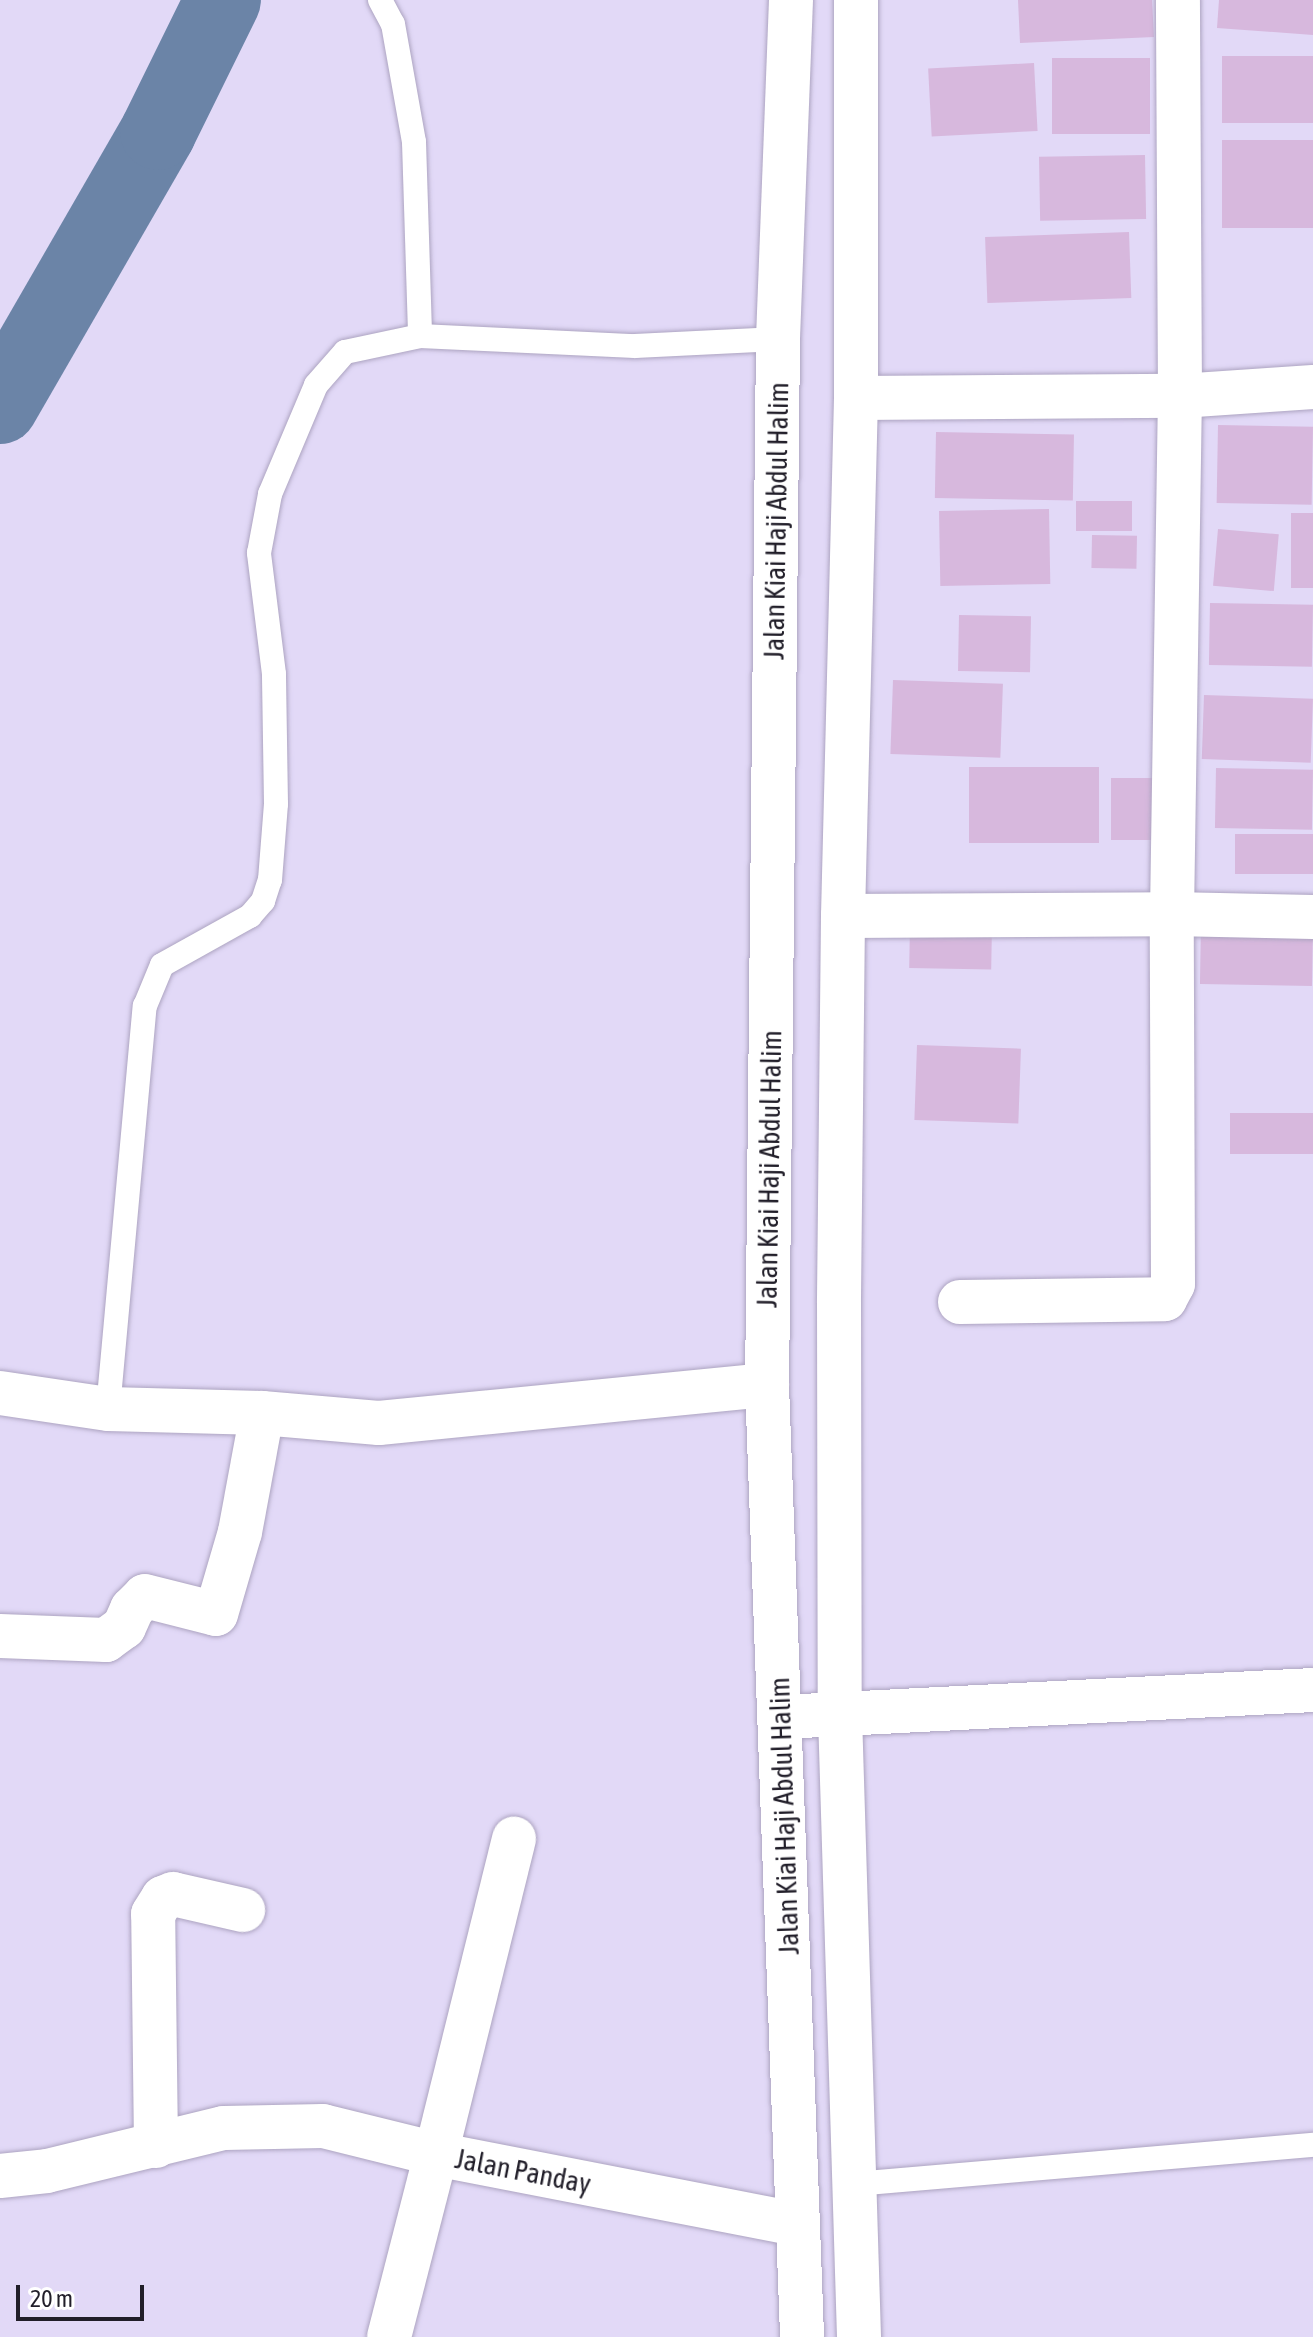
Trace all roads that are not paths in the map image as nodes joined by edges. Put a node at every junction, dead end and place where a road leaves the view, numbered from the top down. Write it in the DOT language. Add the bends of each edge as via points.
graph roads {
  1 [pos="380,0"];
  2 [pos="791,0"];
  3 [pos="856,0"];
  4 [pos="1178,0"];
  5 [pos="420,336"];
  6 [pos="778,339"];
  7 [pos="1313,387"];
  8 [pos="1180,396"];
  9 [pos="856,398"];
  10 [pos="1172,914"];
  11 [pos="843,916"];
  12 [pos="1313,917"];
  13 [pos="960,1302"];
  14 [pos="767,1385"];
  15 [pos="0,1393"];
  16 [pos="108,1409"];
  17 [pos="262,1413"];
  18 [pos="0,1636"];
  19 [pos="1313,1690"];
  20 [pos="840,1715"];
  21 [pos="782,1717"];
  22 [pos="514,1838"];
  23 [pos="243,1910"];
  24 [pos="1313,2145"];
  25 [pos="156,2146"];
  26 [pos="436,2154"];
  27 [pos="0,2176"];
  28 [pos="855,2184"];
  29 [pos="796,2224"];
  30 [pos="389,2337"];
  31 [pos="802,2337"];
  32 [pos="859,2337"];
  1 -- 5 [label="lane" via="393,24 414,142"];
  2 -- 6 [label="street, Jalan Kiai Haji Abdul Halim"];
  3 -- 9 [label="street, Jalan Kiai Haji Abdul Halim"];
  4 -- 8 [label="street"];
  5 -- 6 [label="lane" via="635,346"];
  5 -- 16 [label="lane" via="345,352 316,385 270,494 259,553 274,674 276,804 270,880 263,901 250,916 162,965 145,1006"];
  6 -- 14 [label="street, Jalan Kiai Haji Abdul Halim"];
  7 -- 8 [label="street"];
  8 -- 9 [label="street"];
  8 -- 10 [label="street"];
  9 -- 11 [label="street, Jalan Kiai Haji Abdul Halim"];
  10 -- 11 [label="street"];
  10 -- 12 [label="street"];
  10 -- 13 [label="street" via="1174,1262 1173,1284 1165,1299"];
  11 -- 20 [label="street, Jalan Kiai Haji Abdul Halim"];
  14 -- 17 [label="street" via="379,1423"];
  14 -- 21 [label="street, Jalan Kiai Haji Abdul Halim"];
  15 -- 16 [label="street"];
  16 -- 17 [label="street"];
  17 -- 18 [label="street" via="240,1532 216,1614 145,1596 124,1627 106,1640"];
  19 -- 20 [label="street"];
  20 -- 21 [label="street"];
  20 -- 28 [label="street, Jalan Kiai Haji Abdul Halim"];
  21 -- 29 [label="street, Jalan Kiai Haji Abdul Halim"];
  22 -- 26 [label="street"];
  23 -- 25 [label="street" via="173,1894 163,1898 153,1914"];
  24 -- 28 [label="lane"];
  25 -- 26 [label="street" via="224,2128 323,2126"];
  25 -- 27 [label="street"];
  26 -- 29 [label="street, Jalan Panday"];
  26 -- 30 [label="street, Jalan Panday"];
  28 -- 32 [label="street, Jalan Kiai Haji Abdul Halim"];
  29 -- 31 [label="street, Jalan Kiai Haji Abdul Halim"];
}
